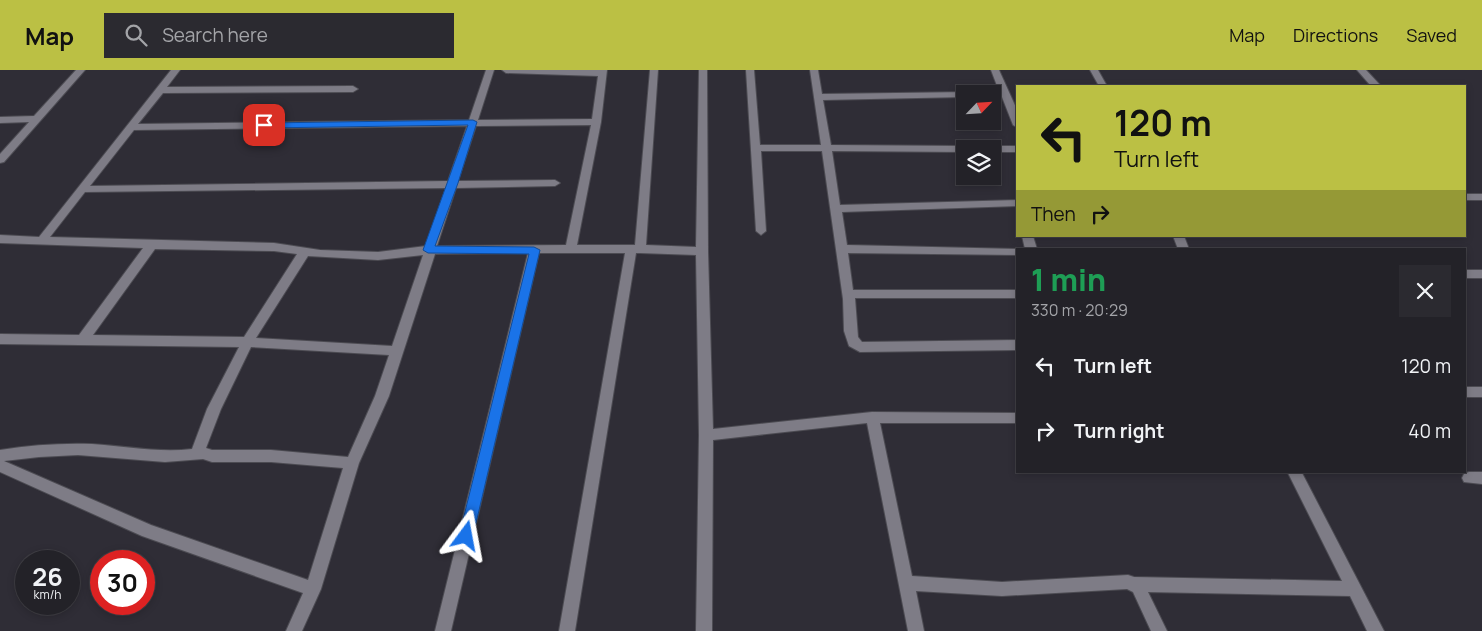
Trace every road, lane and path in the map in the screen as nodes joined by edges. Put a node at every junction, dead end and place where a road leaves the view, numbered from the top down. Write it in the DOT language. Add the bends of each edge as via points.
graph roads {
  1 [pos="81,70"];
  2 [pos="176,70"];
  3 [pos="490,70"];
  4 [pos="506,70"];
  5 [pos="654,70"];
  6 [pos="703,70"];
  7 [pos="750,70"];
  8 [pos="814,70"];
  9 [pos="995,70"];
  10 [pos="1094,70"];
  11 [pos="1361,70"];
  12 [pos="603,72"];
  13 [pos="1102,85"];
  14 [pos="1375,85"];
  15 [pos="353,89"];
  16 [pos="161,90"];
  17 [pos="956,94"];
  18 [pos="1001,94"];
  19 [pos="1005,94"];
  20 [pos="818,96"];
  21 [pos="38,119"];
  22 [pos="0,120"];
  23 [pos="1016,120"];
  24 [pos="473,122"];
  25 [pos="596,122"];
  26 [pos="131,127"];
  27 [pos="755,148"];
  28 [pos="956,149"];
  29 [pos="1001,149"];
  30 [pos="1016,149"];
  31 [pos="828,150"];
  32 [pos="0,160"];
  33 [pos="454,183"];
  34 [pos="555,183"];
  35 [pos="82,189"];
  36 [pos="1016,203"];
  37 [pos="837,209"];
  38 [pos="761,232"];
  39 [pos="0,239"];
  40 [pos="42,240"];
  41 [pos="152,245"];
  42 [pos="840,248"];
  43 [pos="570,249"];
  44 [pos="428,250"];
  45 [pos="534,250"];
  46 [pos="635,250"];
  47 [pos="306,251"];
  48 [pos="702,251"];
  49 [pos="1016,251"];
  50 [pos="1466,274"];
  51 [pos="1482,274"];
  52 [pos="848,294"];
  53 [pos="1016,294"];
  54 [pos="0,339"];
  55 [pos="82,340"];
  56 [pos="247,342"];
  57 [pos="1016,345"];
  58 [pos="396,351"];
  59 [pos="1466,392"];
  60 [pos="1482,392"];
  61 [pos="872,417"];
  62 [pos="1016,418"];
  63 [pos="706,435"];
  64 [pos="201,454"];
  65 [pos="0,456"];
  66 [pos="352,462"];
  67 [pos="0,466"];
  68 [pos="1295,473"];
  69 [pos="906,583"];
  70 [pos="1134,584"];
  71 [pos="313,589"];
  72 [pos="1354,589"];
  73 [pos="294,631"];
  74 [pos="444,631"];
  75 [pos="567,631"];
  76 [pos="704,631"];
  77 [pos="916,631"];
  78 [pos="1159,631"];
  79 [pos="1376,631"];
  1 -- 21 [label="street"];
  2 -- 16 [label="street"];
  3 -- 24 [label="street"];
  4 -- 12 [label="street"];
  5 -- 46 [label="street"];
  6 -- 48 [label="street"];
  7 -- 27 [label="street"];
  8 -- 20 [label="street"];
  9 -- 19 [label="street"];
  10 -- 13 [label="street"];
  11 -- 14 [label="street"];
  12 -- 25 [label="street"];
  15 -- 16 [label="street"];
  16 -- 26 [label="street"];
  17 -- 20 [label="street"];
  18 -- 19 [label="street"];
  19 -- 23 [label="street"];
  20 -- 31 [label="street"];
  21 -- 22 [label="street"];
  21 -- 32 [label="street"];
  24 -- 25 [label="street"];
  24 -- 26 [label="street"];
  24 -- 33 [label="street"];
  25 -- 43 [label="street"];
  26 -- 35 [label="street"];
  27 -- 31 [label="street"];
  27 -- 38 [label="street"];
  28 -- 31 [label="street"];
  29 -- 30 [label="street"];
  31 -- 37 [label="street"];
  33 -- 34 [label="street"];
  33 -- 35 [label="street"];
  33 -- 44 [label="street"];
  35 -- 40 [label="street"];
  36 -- 37 [label="street"];
  37 -- 42 [label="street"];
  39 -- 40 [label="street"];
  40 -- 41 [label="street"];
  41 -- 47 [label="street" via="274,247"];
  41 -- 55 [label="street"];
  42 -- 49 [label="street"];
  42 -- 52 [label="street"];
  43 -- 45 [label="street"];
  43 -- 46 [label="street"];
  44 -- 45 [label="street"];
  44 -- 47 [label="street" via="378,256"];
  44 -- 58 [label="street"];
  45 -- 74 [label="street"];
  46 -- 48 [label="street"];
  46 -- 75 [label="street"];
  47 -- 56 [label="street"];
  48 -- 63 [label="street"];
  50 -- 51 [label="street"];
  52 -- 53 [label="street"];
  52 -- 57 [label="street" via="852,338 860,347"];
  54 -- 55 [label="street"];
  55 -- 56 [label="street"];
  56 -- 58 [label="street"];
  56 -- 64 [label="street" via="214,409 199,448"];
  58 -- 66 [label="street" via="382,396"];
  59 -- 60 [label="street"];
  61 -- 62 [label="street"];
  61 -- 63 [label="street"];
  61 -- 69 [label="street"];
  63 -- 76 [label="street"];
  64 -- 65 [label="street" via="174,456 73,449"];
  64 -- 66 [label="street" via="307,457"];
  66 -- 71 [label="street"];
  67 -- 71 [label="street" via="148,531"];
  68 -- 72 [label="street"];
  69 -- 70 [label="street" via="1002,589"];
  69 -- 77 [label="street"];
  70 -- 72 [label="street"];
  70 -- 78 [label="street"];
  71 -- 73 [label="street"];
  72 -- 79 [label="street"];
}
